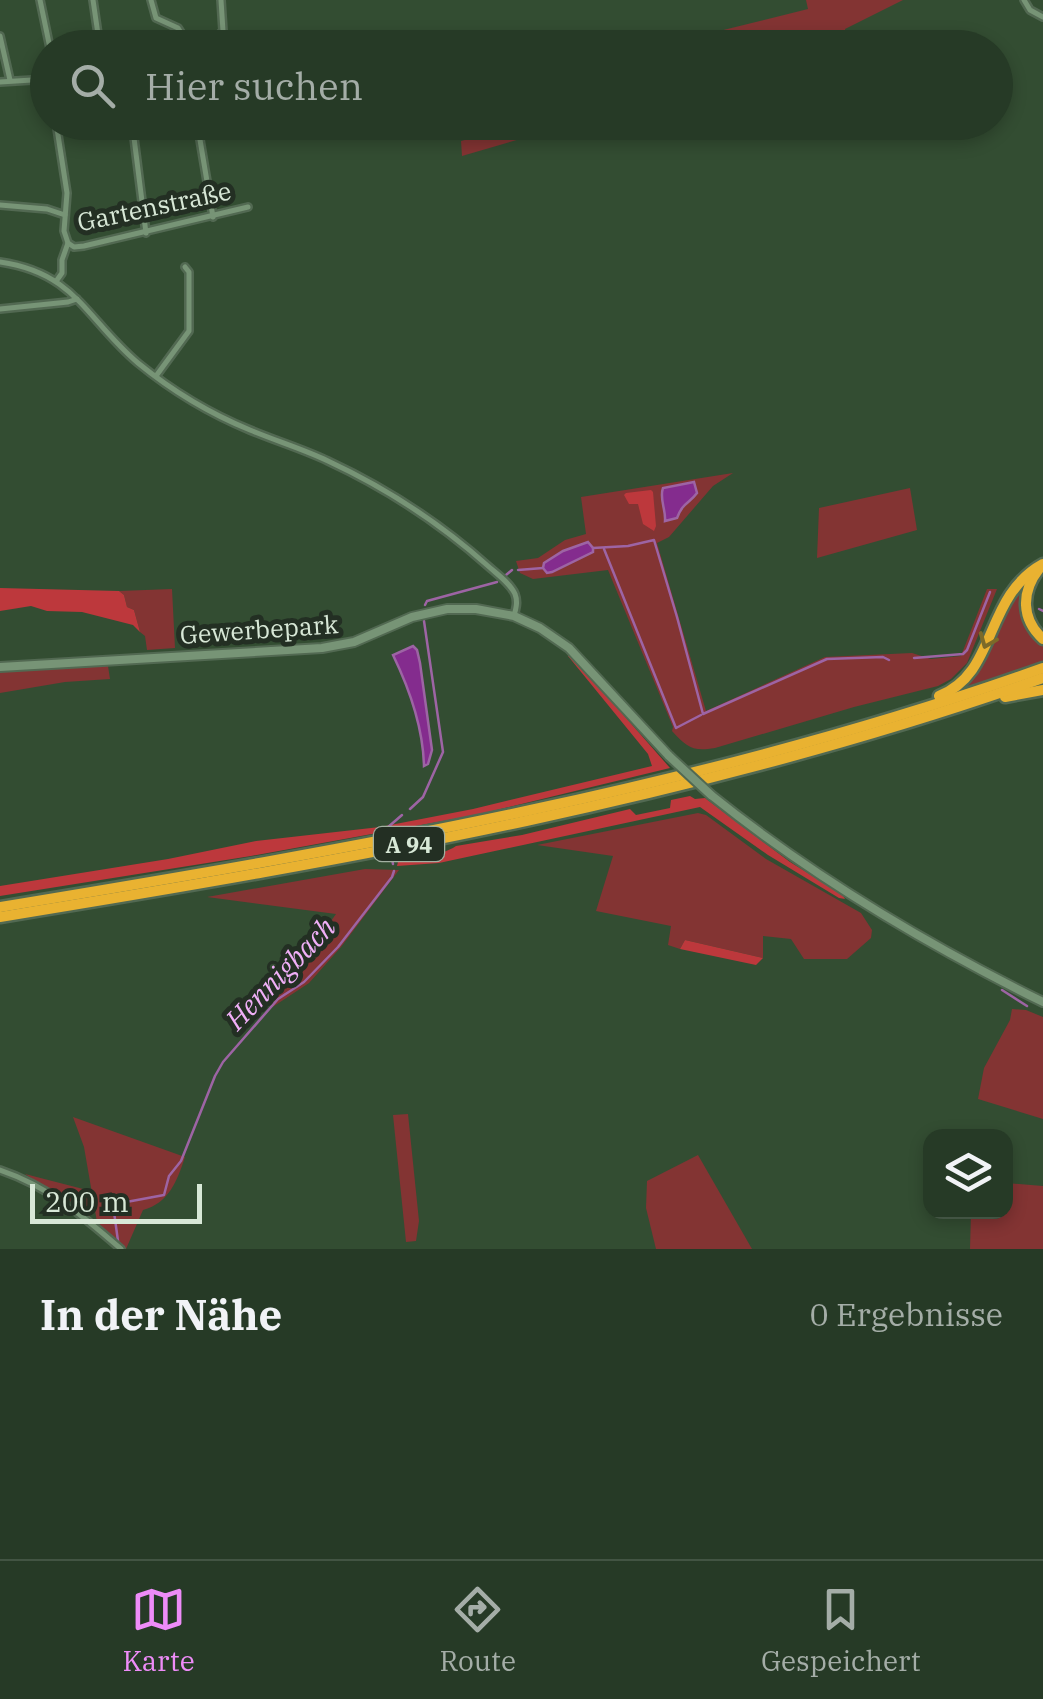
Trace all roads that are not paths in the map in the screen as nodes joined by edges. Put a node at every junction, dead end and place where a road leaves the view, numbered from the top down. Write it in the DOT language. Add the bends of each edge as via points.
graph roads {
  1 [pos="40,0"];
  2 [pos="93,0"];
  3 [pos="151,0"];
  4 [pos="221,0"];
  5 [pos="1024,0"];
  6 [pos="1043,17"];
  7 [pos="46,30"];
  8 [pos="97,30"];
  9 [pos="179,30"];
  10 [pos="223,30"];
  11 [pos="0,36"];
  12 [pos="30,79"];
  13 [pos="10,80"];
  14 [pos="0,82"];
  15 [pos="59,140"];
  16 [pos="134,140"];
  17 [pos="200,140"];
  18 [pos="0,205"];
  19 [pos="248,207"];
  20 [pos="65,215"];
  21 [pos="213,217"];
  22 [pos="146,233"];
  23 [pos="68,242"];
  24 [pos="0,262"];
  25 [pos="185,267"];
  26 [pos="57,280"];
  27 [pos="77,299"];
  28 [pos="0,309"];
  29 [pos="156,376"];
  30 [pos="1043,565"];
  31 [pos="514,616"];
  32 [pos="1043,639"];
  33 [pos="0,667"];
  34 [pos="1043,668"];
  35 [pos="1043,678"];
  36 [pos="1043,690"];
  37 [pos="970,703"];
  38 [pos="915,710"];
  39 [pos="0,907"];
  40 [pos="0,917"];
  41 [pos="1043,1002"];
  42 [pos="0,1170"];
  43 [pos="121,1249"];
  1 -- 7 [label="street"];
  2 -- 8 [label="street"];
  3 -- 9 [label="street" via="156,18"];
  4 -- 10 [label="street"];
  5 -- 6 [label="street"];
  11 -- 13 [label="street"];
  12 -- 13 [label="street"];
  13 -- 14 [label="street"];
  15 -- 20 [label="street"];
  16 -- 22 [label="street"];
  17 -- 21 [label="street"];
  18 -- 20 [label="street"];
  19 -- 21 [label="street, Gartenstraße"];
  20 -- 23 [label="street"];
  21 -- 22 [label="street, Gartenstraße"];
  22 -- 23 [label="street, Gartenstraße" via="78,248"];
  23 -- 26 [label="street"];
  24 -- 26 [label="street"];
  25 -- 29 [label="street" via="190,327"];
  26 -- 27 [label="street"];
  27 -- 28 [label="street"];
  27 -- 29 [label="street"];
  29 -- 31 [label="street" via="220,416 348,471 428,519 511,587"];
  30 -- 32 [label="highway" via="1030,584 1026,610"];
  30 -- 38 [label="highway, one-way" via="1019,581 1003,604 969,675"];
  31 -- 33 [label="street, Gewerbepark" via="447,609 322,648"];
  31 -- 41 [label="street, bridge" via="569,648 711,795 798,860"];
  34 -- 38 [label="highway, A 94"];
  35 -- 37 [label="highway, A 94"];
  36 -- 37 [label="highway"];
  37 -- 40 [label="highway, A 94" via="575,809"];
  38 -- 39 [label="highway, A 94" via="558,803"];
  42 -- 43 [label="street" via="56,1196"];
}
